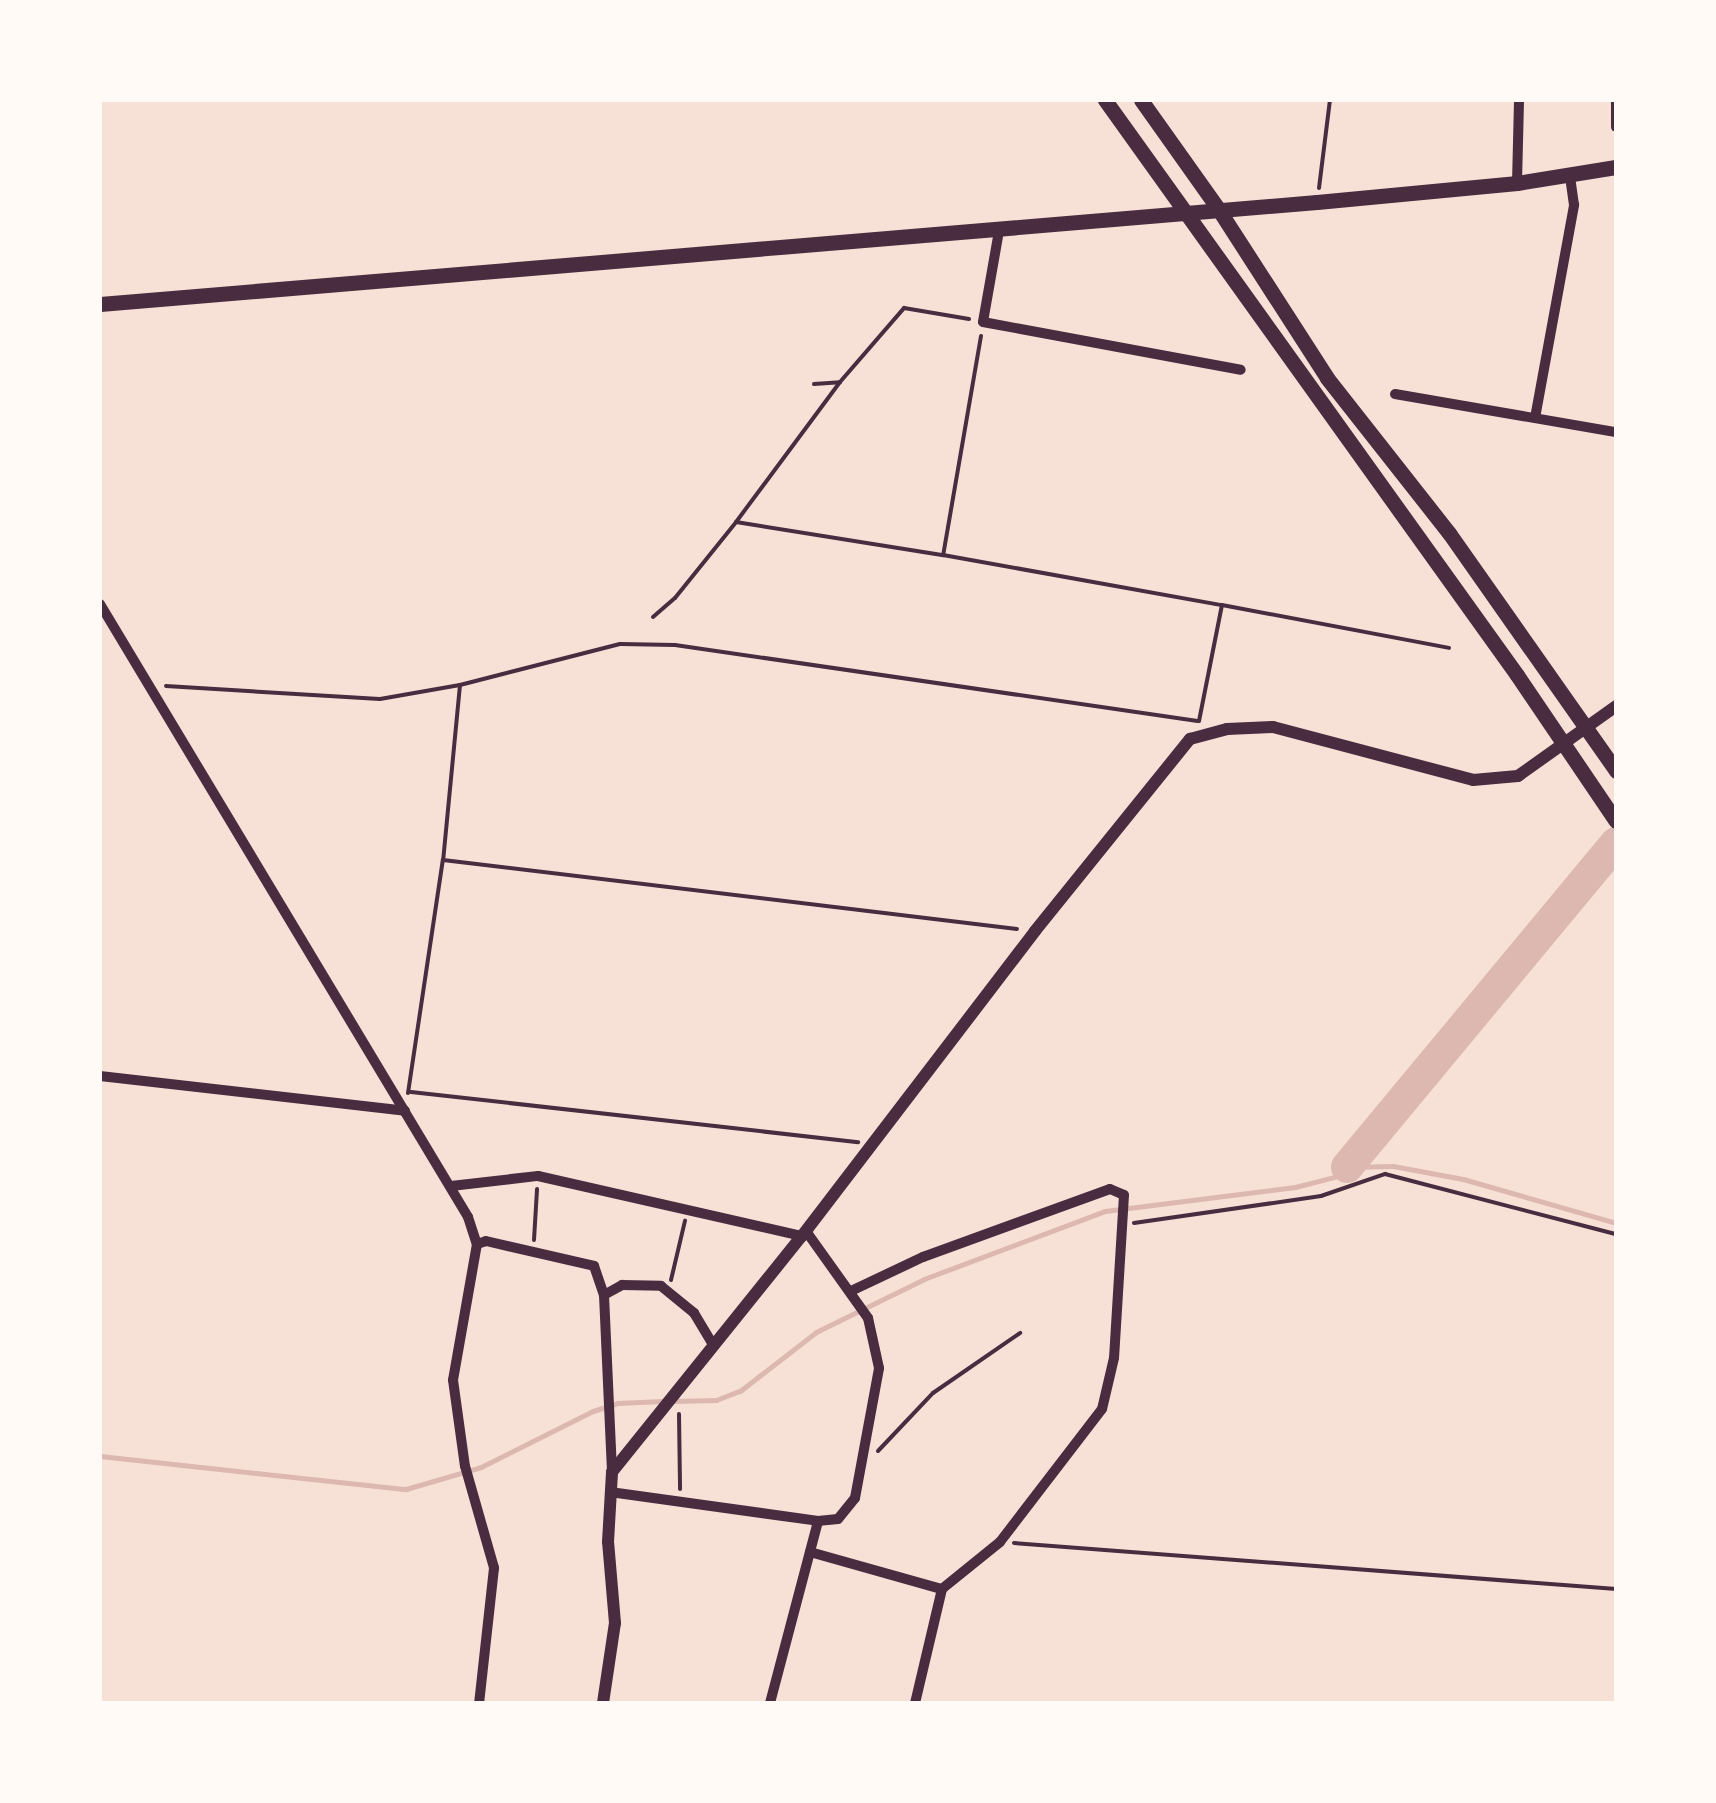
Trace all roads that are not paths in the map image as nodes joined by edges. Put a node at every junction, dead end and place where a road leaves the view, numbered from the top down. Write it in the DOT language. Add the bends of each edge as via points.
graph roads {
  1 [pos="1105,100"];
  2 [pos="1140,100"];
  3 [pos="1519,100"];
  4 [pos="1616,100"];
  5 [pos="1616,127"];
  6 [pos="1616,167"];
  7 [pos="1570,176"];
  8 [pos="1517,183"];
  9 [pos="1217,208"];
  10 [pos="1186,211"];
  11 [pos="999,231"];
  12 [pos="100,304"];
  13 [pos="1241,370"];
  14 [pos="1395,394"];
  15 [pos="1536,418"];
  16 [pos="1616,432"];
  17 [pos="100,604"];
  18 [pos="104,618"];
  19 [pos="1616,706"];
  20 [pos="1587,727"];
  21 [pos="1562,747"];
  22 [pos="1616,771"];
  23 [pos="1614,819"];
  24 [pos="100,1076"];
  25 [pos="405,1111"];
  26 [pos="451,1186"];
  27 [pos="804,1233"];
  28 [pos="477,1244"];
  29 [pos="604,1294"];
  30 [pos="854,1296"];
  31 [pos="712,1345"];
  32 [pos="612,1472"];
  33 [pos="610,1492"];
  34 [pos="818,1521"];
  35 [pos="810,1552"];
  36 [pos="942,1589"];
  37 [pos="480,1703"];
  38 [pos="603,1703"];
  39 [pos="770,1703"];
  40 [pos="915,1703"];
  1 -- 10 [label="main road"];
  2 -- 9 [label="main road"];
  3 -- 8 [label="street"];
  4 -- 5 [label="street"];
  6 -- 7 [label="main road"];
  7 -- 8 [label="main road"];
  7 -- 15 [label="street" via="1574,205"];
  8 -- 9 [label="main road"];
  9 -- 10 [label="main road"];
  9 -- 20 [label="main road" via="1327,378 1428,505"];
  10 -- 11 [label="main road"];
  10 -- 21 [label="main road"];
  11 -- 12 [label="main road"];
  11 -- 13 [label="street" via="983,322"];
  14 -- 15 [label="street"];
  15 -- 16 [label="street"];
  17 -- 18 [label="street"];
  18 -- 25 [label="street"];
  19 -- 20 [label="street"];
  20 -- 21 [label="street"];
  20 -- 22 [label="main road"];
  21 -- 23 [label="main road"];
  21 -- 27 [label="street" via="1518,776 1474,780 1273,726 1190,739"];
  24 -- 25 [label="street"];
  25 -- 26 [label="street"];
  26 -- 27 [label="street" via="538,1176"];
  26 -- 28 [label="street"];
  27 -- 30 [label="street"];
  27 -- 31 [label="street"];
  28 -- 29 [label="street" via="594,1266"];
  28 -- 37 [label="street" via="453,1380 468,1480 494,1568"];
  29 -- 31 [label="street" via="632,1284 669,1292 694,1314"];
  29 -- 32 [label="street"];
  30 -- 34 [label="street" via="868,1318 878,1368 856,1498 838,1519"];
  30 -- 36 [label="street" via="923,1257 1110,1189 1124,1194 1114,1358 1102,1410 1000,1542"];
  31 -- 32 [label="street"];
  32 -- 33 [label="street"];
  33 -- 34 [label="street"];
  33 -- 38 [label="street" via="615,1623"];
  34 -- 35 [label="street"];
  35 -- 36 [label="street"];
  35 -- 39 [label="street"];
  36 -- 40 [label="street"];
}
